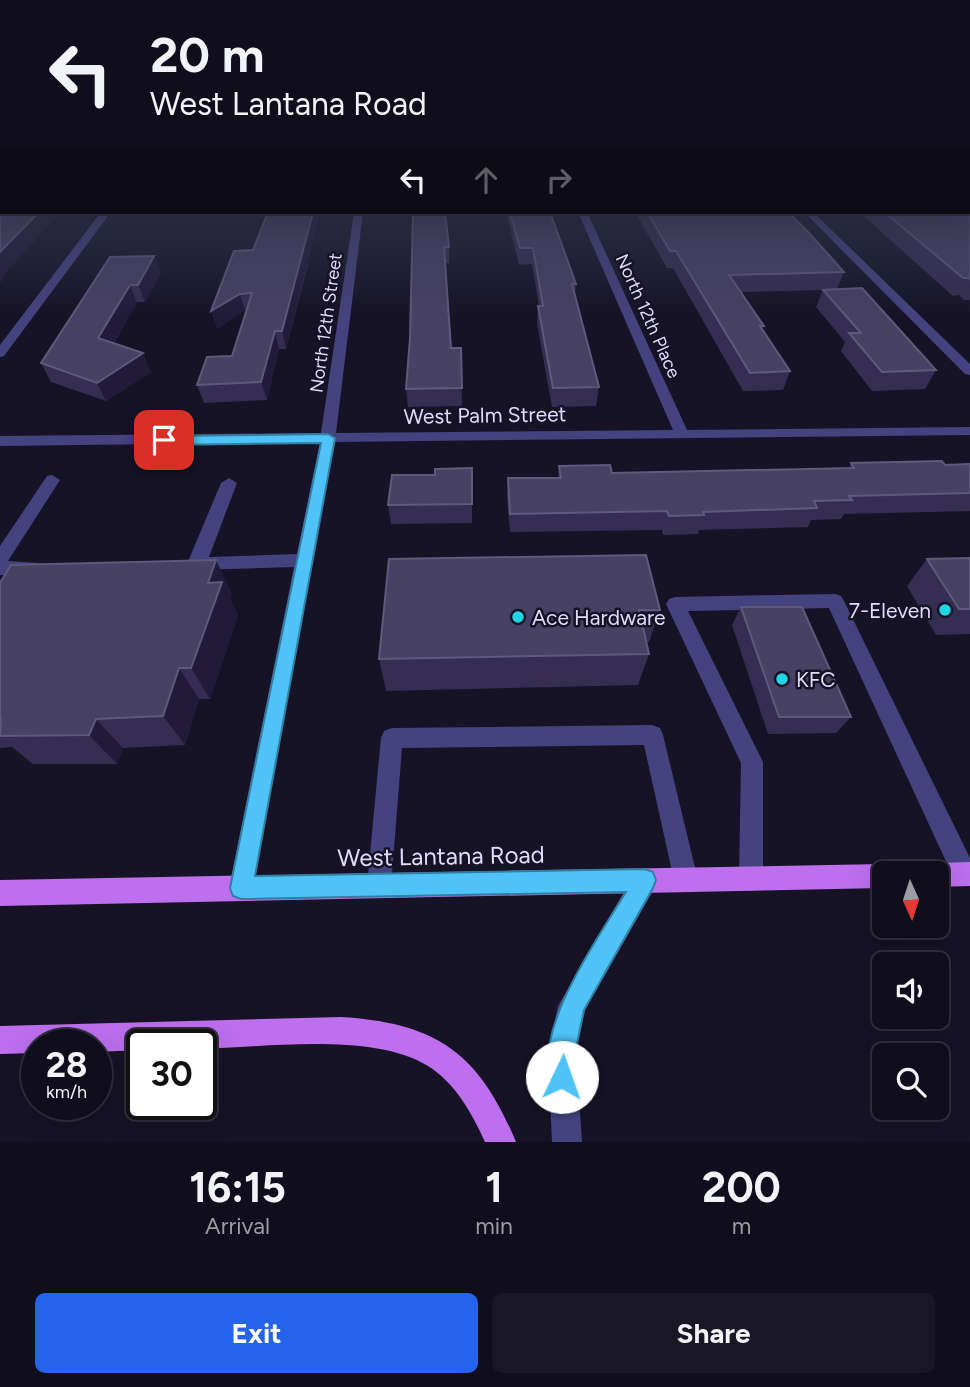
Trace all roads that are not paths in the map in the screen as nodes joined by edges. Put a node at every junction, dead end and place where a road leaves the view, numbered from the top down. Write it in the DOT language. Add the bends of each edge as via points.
graph roads {
  1 [pos="104,214"];
  2 [pos="358,214"];
  3 [pos="584,214"];
  4 [pos="810,214"];
  5 [pos="0,353"];
  6 [pos="970,371"];
  7 [pos="970,430"];
  8 [pos="681,434"];
  9 [pos="328,438"];
  10 [pos="1,442"];
  11 [pos="52,480"];
  12 [pos="229,483"];
  13 [pos="0,560"];
  14 [pos="304,560"];
  15 [pos="53,567"];
  16 [pos="0,568"];
  17 [pos="967,874"];
  18 [pos="949,875"];
  19 [pos="872,876"];
  20 [pos="751,879"];
  21 [pos="645,880"];
  22 [pos="686,880"];
  23 [pos="379,886"];
  24 [pos="241,888"];
  25 [pos="0,893"];
  26 [pos="0,1040"];
  27 [pos="501,1142"];
  28 [pos="567,1142"];
  1 -- 5 [label="street"];
  2 -- 9 [label="street, North 12th Street"];
  3 -- 8 [label="street, North 12th Place"];
  4 -- 6 [label="street"];
  7 -- 8 [label="street, West Palm Street"];
  8 -- 9 [label="street, West Palm Street"];
  9 -- 10 [label="street, West Palm Street"];
  9 -- 14 [label="street, North 12th Street"];
  11 -- 13 [label="street"];
  12 -- 14 [label="street" via="191,564"];
  14 -- 24 [label="street, North 12th Street"];
  15 -- 16 [label="street"];
  17 -- 18 [label="main road"];
  17 -- 20 [label="street" via="835,601 675,604 752,762"];
  19 -- 20 [label="main road, West Lantana Road"];
  20 -- 22 [label="main road, West Lantana Road"];
  21 -- 22 [label="main road, West Lantana Road"];
  21 -- 23 [label="main road, West Lantana Road"];
  21 -- 28 [label="street" via="582,987 566,1026 562,1077"];
  22 -- 23 [label="street" via="652,735 391,738"];
  23 -- 24 [label="main road, West Lantana Road"];
  24 -- 25 [label="main road, West Lantana Road"];
  26 -- 27 [label="main road" via="341,1031 397,1036 425,1047 462,1073"];
}
